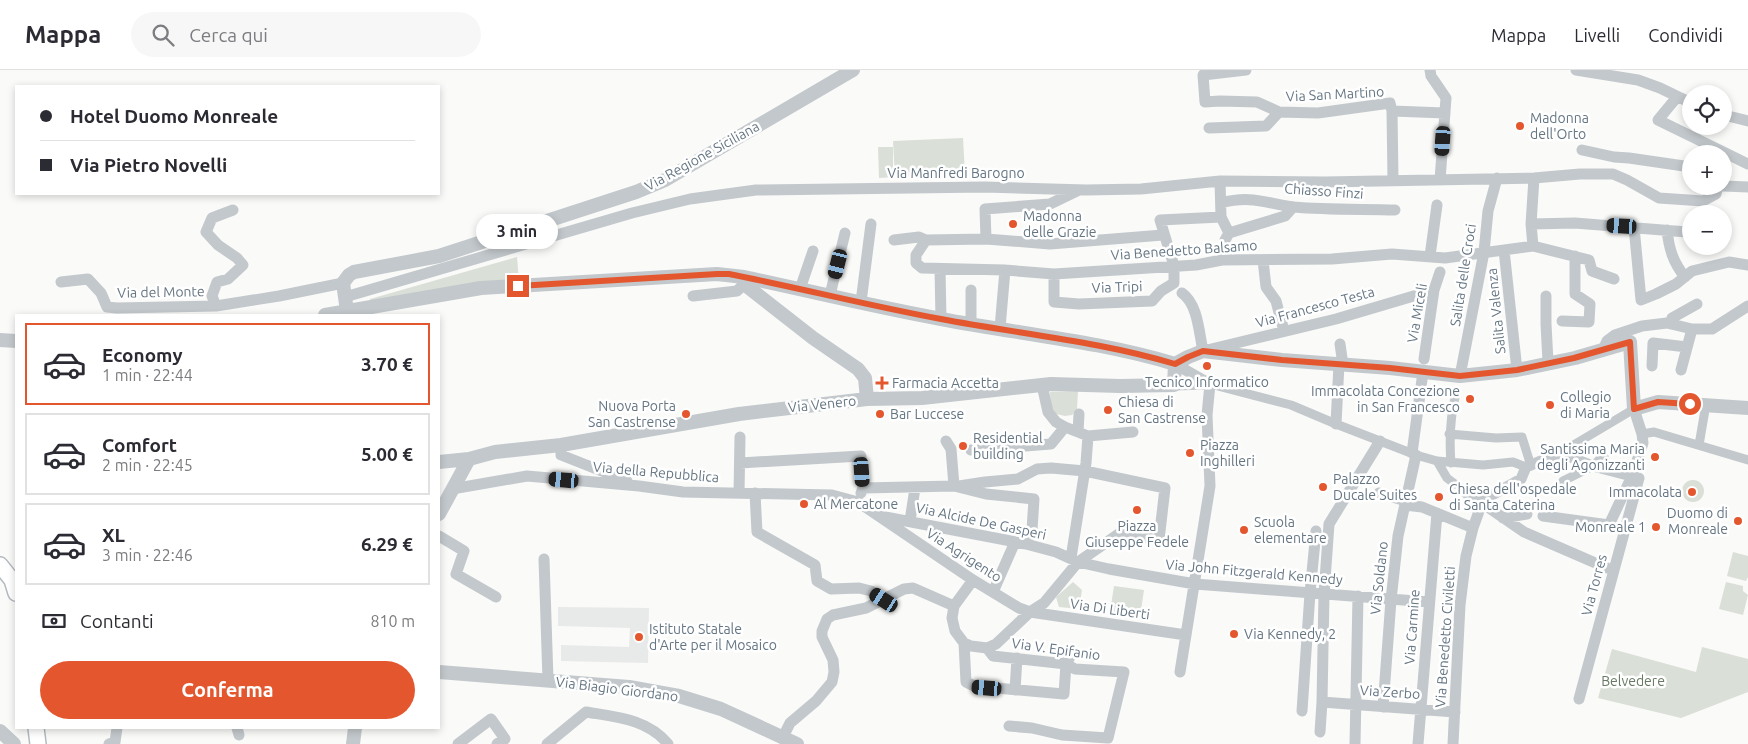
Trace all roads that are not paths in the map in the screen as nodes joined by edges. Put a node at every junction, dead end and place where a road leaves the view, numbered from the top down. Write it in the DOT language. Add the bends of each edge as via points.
graph roads {
  1 [pos="853,70"];
  2 [pos="1246,70"];
  3 [pos="1430,70"];
  4 [pos="1576,70"];
  5 [pos="1677,97"];
  6 [pos="1682,99"];
  7 [pos="1392,111"];
  8 [pos="1279,112"];
  9 [pos="1732,117"];
  10 [pos="1445,118"];
  11 [pos="1748,121"];
  12 [pos="1209,128"];
  13 [pos="1582,150"];
  14 [pos="1748,164"];
  15 [pos="1682,166"];
  16 [pos="1497,178"];
  17 [pos="1534,178"];
  18 [pos="1394,180"];
  19 [pos="1440,180"];
  20 [pos="1220,181"];
  21 [pos="1732,186"];
  22 [pos="1748,187"];
  23 [pos="1080,190"];
  24 [pos="1714,195"];
  25 [pos="1221,203"];
  26 [pos="1437,205"];
  27 [pos="1293,206"];
  28 [pos="234,210"];
  29 [pos="1395,210"];
  30 [pos="1221,217"];
  31 [pos="871,224"];
  32 [pos="1531,224"];
  33 [pos="1634,228"];
  34 [pos="1667,230"];
  35 [pos="1228,231"];
  36 [pos="1682,232"];
  37 [pos="845,233"];
  38 [pos="1163,235"];
  39 [pos="986,239"];
  40 [pos="894,240"];
  41 [pos="926,240"];
  42 [pos="1533,246"];
  43 [pos="1504,250"];
  44 [pos="813,251"];
  45 [pos="1484,252"];
  46 [pos="1430,256"];
  47 [pos="1575,256"];
  48 [pos="1222,260"];
  49 [pos="1263,260"];
  50 [pos="1748,265"];
  51 [pos="1174,266"];
  52 [pos="940,268"];
  53 [pos="1005,270"];
  54 [pos="1440,272"];
  55 [pos="1054,274"];
  56 [pos="1685,277"];
  57 [pos="1614,279"];
  58 [pos="744,281"];
  59 [pos="61,282"];
  60 [pos="800,289"];
  61 [pos="344,290"];
  62 [pos="971,290"];
  63 [pos="1434,290"];
  64 [pos="1182,293"];
  65 [pos="830,295"];
  66 [pos="693,296"];
  67 [pos="1546,296"];
  68 [pos="861,302"];
  69 [pos="1697,304"];
  70 [pos="216,306"];
  71 [pos="1748,306"];
  72 [pos="347,311"];
  73 [pos="330,314"];
  74 [pos="941,319"];
  75 [pos="1562,321"];
  76 [pos="971,324"];
  77 [pos="1671,324"];
  78 [pos="1000,328"];
  79 [pos="1692,329"];
  80 [pos="1284,331"];
  81 [pos="0,340"];
  82 [pos="15,341"];
  83 [pos="1340,344"];
  84 [pos="1687,347"];
  85 [pos="1603,350"];
  86 [pos="1203,351"];
  87 [pos="1548,362"];
  88 [pos="1175,364"];
  89 [pos="1341,365"];
  90 [pos="1424,366"];
  91 [pos="1652,366"];
  92 [pos="1517,370"];
  93 [pos="1681,370"];
  94 [pos="1210,384"];
  95 [pos="1042,385"];
  96 [pos="1174,385"];
  97 [pos="1458,385"];
  98 [pos="867,399"];
  99 [pos="1706,404"];
  100 [pos="1748,408"];
  101 [pos="1634,409"];
  102 [pos="1079,414"];
  103 [pos="1336,424"];
  104 [pos="1065,428"];
  105 [pos="1133,432"];
  106 [pos="1083,434"];
  107 [pos="1449,434"];
  108 [pos="1642,434"];
  109 [pos="740,437"];
  110 [pos="946,441"];
  111 [pos="1380,441"];
  112 [pos="561,445"];
  113 [pos="1699,445"];
  114 [pos="971,450"];
  115 [pos="1560,453"];
  116 [pos="1414,454"];
  117 [pos="469,459"];
  118 [pos="1437,460"];
  119 [pos="1748,460"];
  120 [pos="440,462"];
  121 [pos="740,463"];
  122 [pos="1451,463"];
  123 [pos="1596,463"];
  124 [pos="1528,466"];
  125 [pos="1085,471"];
  126 [pos="1636,477"];
  127 [pos="1563,481"];
  128 [pos="1455,484"];
  129 [pos="639,486"];
  130 [pos="957,486"];
  131 [pos="863,488"];
  132 [pos="915,488"];
  133 [pos="452,489"];
  134 [pos="1463,491"];
  135 [pos="740,493"];
  136 [pos="755,493"];
  137 [pos="1378,493"];
  138 [pos="858,502"];
  139 [pos="1482,502"];
  140 [pos="1405,503"];
  141 [pos="440,512"];
  142 [pos="1436,513"];
  143 [pos="1527,514"];
  144 [pos="876,516"];
  145 [pos="1543,516"];
  146 [pos="1503,518"];
  147 [pos="910,521"];
  148 [pos="1473,528"];
  149 [pos="1316,530"];
  150 [pos="440,537"];
  151 [pos="1020,543"];
  152 [pos="544,559"];
  153 [pos="1075,560"];
  154 [pos="0,565"];
  155 [pos="1607,568"];
  156 [pos="973,580"];
  157 [pos="11,583"];
  158 [pos="1195,584"];
  159 [pos="993,592"];
  160 [pos="1310,593"];
  161 [pos="1324,594"];
  162 [pos="1358,596"];
  163 [pos="496,597"];
  164 [pos="884,600"];
  165 [pos="1391,600"];
  166 [pos="1429,602"];
  167 [pos="954,606"];
  168 [pos="1030,612"];
  169 [pos="1186,635"];
  170 [pos="964,643"];
  171 [pos="987,648"];
  172 [pos="1017,658"];
  173 [pos="1069,658"];
  174 [pos="440,672"];
  175 [pos="1180,672"];
  176 [pos="548,680"];
  177 [pos="1015,690"];
  178 [pos="1579,699"];
  179 [pos="1322,702"];
  180 [pos="1356,705"];
  181 [pos="1384,707"];
  182 [pos="1421,709"];
  183 [pos="1302,711"];
  184 [pos="1455,712"];
  185 [pos="1009,726"];
  186 [pos="36,729"];
  187 [pos="117,729"];
  188 [pos="355,729"];
  189 [pos="0,731"];
  190 [pos="1320,732"];
  191 [pos="783,737"];
  192 [pos="14,744"];
  193 [pos="38,744"];
  194 [pos="109,744"];
  195 [pos="353,744"];
  196 [pos="458,744"];
  197 [pos="497,744"];
  198 [pos="547,744"];
  199 [pos="668,744"];
  200 [pos="797,744"];
  201 [pos="1355,744"];
  202 [pos="1418,744"];
  203 [pos="1453,744"];
  1 -- 61 [label="street, Via Regione Siciliana" via="665,180 439,256 354,272 349,275"];
  2 -- 8 [label="street, Via San Martino" via="1203,75 1205,102 1257,102"];
  3 -- 10 [label="street" via="1430,76 1446,98"];
  4 -- 5 [label="street" via="1638,80"];
  5 -- 6 [label="street"];
  5 -- 14 [label="street" via="1658,120"];
  7 -- 8 [label="street, Via San Martino" via="1390,103 1318,113"];
  7 -- 10 [label="street, Via San Martino"];
  7 -- 18 [label="street"];
  8 -- 12 [label="street" via="1266,126"];
  9 -- 11 [label="street"];
  10 -- 19 [label="street"];
  13 -- 15 [label="street"];
  16 -- 17 [label="street, Via Manfredi Barogno"];
  16 -- 19 [label="street, Via Manfredi Barogno"];
  16 -- 45 [label="street, Salita delle Croci" via="1488,211"];
  17 -- 24 [label="street, Via Manfredi Barogno" via="1613,174 1659,198 1703,201"];
  17 -- 32 [label="street"];
  18 -- 19 [label="street, Via Manfredi Barogno"];
  18 -- 20 [label="street, Via Manfredi Barogno"];
  20 -- 23 [label="street, Via Manfredi Barogno" via="1141,189"];
  20 -- 25 [label="street"];
  21 -- 22 [label="street"];
  23 -- 39 [label="street" via="1050,204 985,209"];
  23 -- 61 [label="street, Via Manfredi Barogno" via="985,187 756,190 690,199 632,213"];
  25 -- 27 [label="street, Chiasso Finzi" via="1236,199"];
  25 -- 30 [label="street"];
  26 -- 46 [label="street"];
  27 -- 29 [label="street, Chiasso Finzi"];
  27 -- 35 [label="street" via="1285,216"];
  28 -- 70 [label="street, Via del Monte" via="212,218 206,232 243,265 228,279 217,282 212,296"];
  30 -- 35 [label="street"];
  30 -- 38 [label="street" via="1160,220"];
  31 -- 68 [label="street"];
  32 -- 33 [label="street" via="1575,223"];
  32 -- 42 [label="street"];
  33 -- 34 [label="street"];
  33 -- 56 [label="street" via="1640,300"];
  34 -- 36 [label="street"];
  34 -- 56 [label="street" via="1669,249"];
  35 -- 48 [label="street"];
  37 -- 65 [label="street"];
  38 -- 39 [label="street" via="1050,244"];
  38 -- 51 [label="street"];
  39 -- 41 [label="street"];
  40 -- 41 [label="street" via="919,237"];
  41 -- 52 [label="street, Via Benedetto Balsamo" via="916,255 916,263 922,268"];
  42 -- 43 [label="street, Via Benedetto Balsamo"];
  42 -- 47 [label="street"];
  43 -- 45 [label="street, Via Benedetto Balsamo"];
  43 -- 92 [label="street, Salita Valenza"];
  44 -- 60 [label="street"];
  45 -- 46 [label="street, Via Benedetto Balsamo" via="1445,258"];
  45 -- 97 [label="street, Salita delle Croci"];
  46 -- 49 [label="street, Via Benedetto Balsamo" via="1392,254"];
  47 -- 57 [label="street" via="1589,260 1592,271"];
  47 -- 75 [label="street" via="1575,294 1590,304 1590,322"];
  48 -- 49 [label="street, Via Benedetto Balsamo"];
  48 -- 51 [label="street, Via Benedetto Balsamo"];
  49 -- 80 [label="street" via="1266,287 1276,301"];
  50 -- 56 [label="street" via="1729,262 1692,271"];
  51 -- 55 [label="street, Via Benedetto Balsamo"];
  51 -- 55 [label="street, Via Tripi" via="1174,283 1152,301 1054,302"];
  52 -- 53 [label="street, Via Benedetto Balsamo"];
  52 -- 74 [label="street"];
  53 -- 55 [label="street, Via Benedetto Balsamo"];
  53 -- 78 [label="street"];
  54 -- 63 [label="street, Via Miceli"];
  58 -- 60 [label="street"];
  58 -- 66 [label="street" via="737,291"];
  58 -- 72 [label="street" via="717,274 481,288"];
  58 -- 98 [label="street" via="813,338 858,369 865,378"];
  59 -- 70 [label="street, Via del Monte" via="88,279 108,307"];
  60 -- 65 [label="street"];
  61 -- 70 [label="street, Via del Monte"];
  61 -- 72 [label="street"];
  62 -- 76 [label="street"];
  63 -- 80 [label="street, Via Francesco Testa"];
  63 -- 90 [label="street, Via Miceli"];
  64 -- 86 [label="street" via="1189,298 1194,310"];
  65 -- 68 [label="street"];
  67 -- 87 [label="street"];
  68 -- 74 [label="street"];
  69 -- 77 [label="street" via="1672,318"];
  71 -- 79 [label="street" via="1712,329"];
  72 -- 73 [label="street"];
  74 -- 76 [label="street"];
  76 -- 78 [label="street"];
  77 -- 79 [label="street"];
  77 -- 85 [label="street" via="1642,326 1615,335"];
  78 -- 88 [label="street" via="1138,353"];
  79 -- 84 [label="street"];
  80 -- 86 [label="street, Via Francesco Testa"];
  81 -- 82 [label="street"];
  83 -- 89 [label="street"];
  84 -- 91 [label="street" via="1654,343"];
  84 -- 93 [label="street"];
  85 -- 87 [label="street"];
  85 -- 101 [label="street" via="1630,342"];
  86 -- 88 [label="street"];
  86 -- 89 [label="street"];
  87 -- 92 [label="street"];
  88 -- 94 [label="street"];
  88 -- 96 [label="street"];
  89 -- 90 [label="street"];
  89 -- 103 [label="street"];
  90 -- 97 [label="street"];
  90 -- 116 [label="street, Via Miceli"];
  92 -- 97 [label="street"];
  94 -- 96 [label="street, Via Venero"];
  94 -- 103 [label="street" via="1291,405"];
  94 -- 158 [label="street" via="1207,423 1210,486"];
  95 -- 96 [label="street, Via Venero"];
  95 -- 98 [label="street, Via Venero" via="922,398"];
  95 -- 104 [label="street" via="1048,412"];
  97 -- 107 [label="street"];
  98 -- 112 [label="street, Via Venero" via="739,414"];
  99 -- 100 [label="street"];
  99 -- 101 [label="street" via="1658,402"];
  99 -- 113 [label="street"];
  101 -- 108 [label="street"];
  101 -- 115 [label="street"];
  102 -- 106 [label="street"];
  103 -- 111 [label="street"];
  104 -- 106 [label="street"];
  104 -- 114 [label="street" via="1051,444"];
  105 -- 106 [label="street"];
  106 -- 125 [label="street"];
  107 -- 122 [label="street"];
  107 -- 124 [label="street" via="1522,437"];
  108 -- 113 [label="street" via="1654,432"];
  108 -- 126 [label="street"];
  109 -- 121 [label="street"];
  110 -- 130 [label="street" via="951,448"];
  111 -- 116 [label="street"];
  111 -- 161 [label="street" via="1328,524"];
  112 -- 117 [label="street, Via Venero" via="495,452"];
  112 -- 129 [label="street" via="562,455"];
  113 -- 119 [label="street"];
  115 -- 123 [label="street"];
  115 -- 124 [label="street"];
  116 -- 118 [label="street"];
  116 -- 140 [label="street, Via Soldano"];
  117 -- 120 [label="street, Via Venero"];
  117 -- 133 [label="street"];
  118 -- 122 [label="street"];
  118 -- 128 [label="street" via="1447,478"];
  121 -- 131 [label="street" via="861,456"];
  121 -- 135 [label="street"];
  122 -- 124 [label="street" via="1483,465 1513,462"];
  123 -- 126 [label="street"];
  123 -- 127 [label="street"];
  124 -- 139 [label="street" via="1521,479"];
  125 -- 130 [label="street" via="1037,469 1018,479"];
  125 -- 153 [label="street"];
  125 -- 153 [label="street" via="1165,488 1158,545 1120,534"];
  126 -- 145 [label="street" via="1609,525"];
  126 -- 178 [label="street, Via Torres"];
  129 -- 133 [label="street, Via della Repubblica" via="527,476"];
  129 -- 135 [label="street, Via della Repubblica" via="683,492"];
  130 -- 132 [label="street"];
  130 -- 151 [label="street" via="986,494 1034,499 1032,530"];
  131 -- 132 [label="street"];
  131 -- 138 [label="street"];
  132 -- 147 [label="street"];
  133 -- 141 [label="street"];
  134 -- 139 [label="street"];
  135 -- 136 [label="street, Via della Repubblica"];
  136 -- 138 [label="street, Via della Repubblica" via="832,495"];
  136 -- 164 [label="street" via="757,532 815,565 817,581 831,589 859,588"];
  137 -- 140 [label="street"];
  138 -- 144 [label="street, Via Agrigento"];
  139 -- 146 [label="street"];
  139 -- 148 [label="street, Via Benedetto Civiletti"];
  140 -- 142 [label="street"];
  140 -- 165 [label="street, Via Soldano"];
  142 -- 148 [label="street"];
  142 -- 166 [label="street, Via Carmine"];
  143 -- 146 [label="street"];
  144 -- 147 [label="street, Via Alcide De Gasperi"];
  144 -- 156 [label="street, Via Agrigento"];
  146 -- 155 [label="street" via="1524,532"];
  147 -- 151 [label="street, Via Alcide De Gasperi"];
  148 -- 184 [label="street, Via Benedetto Civiletti" via="1460,605"];
  149 -- 160 [label="street"];
  150 -- 163 [label="street" via="464,552 456,574"];
  151 -- 153 [label="street, Via Alcide De Gasperi"];
  151 -- 159 [label="street"];
  152 -- 176 [label="street, Via Biagio Giordano"];
  153 -- 158 [label="street, Via John Fitzgerald Kennedy"];
  153 -- 168 [label="street" via="1044,603"];
  154 -- 157 [label="main road"];
  156 -- 159 [label="street, Via Agrigento"];
  156 -- 167 [label="street"];
  158 -- 160 [label="street, Via John Fitzgerald Kennedy"];
  158 -- 169 [label="street"];
  159 -- 168 [label="street, Via Agrigento"];
  160 -- 161 [label="street, Via John Fitzgerald Kennedy"];
  160 -- 183 [label="street"];
  161 -- 162 [label="street, Via John Fitzgerald Kennedy"];
  161 -- 179 [label="street"];
  162 -- 165 [label="street, Via John Fitzgerald Kennedy"];
  162 -- 180 [label="street"];
  164 -- 167 [label="street" via="904,589 913,588"];
  164 -- 191 [label="street" via="827,619 822,637 833,660 832,682 790,723"];
  165 -- 166 [label="street, Via John Fitzgerald Kennedy"];
  165 -- 181 [label="street, Via Soldano"];
  166 -- 182 [label="street, Via Carmine"];
  167 -- 170 [label="street" via="955,631"];
  168 -- 169 [label="street, Via Di Liberti"];
  168 -- 171 [label="street" via="996,644"];
  169 -- 175 [label="street"];
  170 -- 171 [label="street, Via V. Epifanio"];
  170 -- 177 [label="street" via="966,682 974,686"];
  171 -- 172 [label="street, Via V. Epifanio" via="993,656"];
  172 -- 173 [label="street, Via V. Epifanio"];
  172 -- 177 [label="street"];
  173 -- 177 [label="street" via="1064,694"];
  173 -- 185 [label="street, Via V. Epifanio" via="1076,669 1124,672 1108,738 1062,735"];
  174 -- 176 [label="street, Via Biagio Giordano"];
  176 -- 191 [label="street, Via Biagio Giordano" via="629,687 697,700"];
  179 -- 180 [label="street, Via Zerbo"];
  179 -- 190 [label="street"];
  180 -- 181 [label="street, Via Zerbo"];
  180 -- 201 [label="street"];
  181 -- 182 [label="street, Via Zerbo"];
  182 -- 184 [label="street, Via Zerbo"];
  182 -- 202 [label="street, Via Carmine"];
  184 -- 203 [label="street, Via Benedetto Civiletti"];
  186 -- 193 [label="main road"];
  187 -- 194 [label="street" via="115,742"];
  188 -- 195 [label="street"];
  189 -- 192 [label="street"];
  191 -- 200 [label="street, Via Biagio Giordano"];
  196 -- 197 [label="street" via="491,719 505,738"];
  198 -- 199 [label="street" via="586,712 635,720 661,735"];
}
